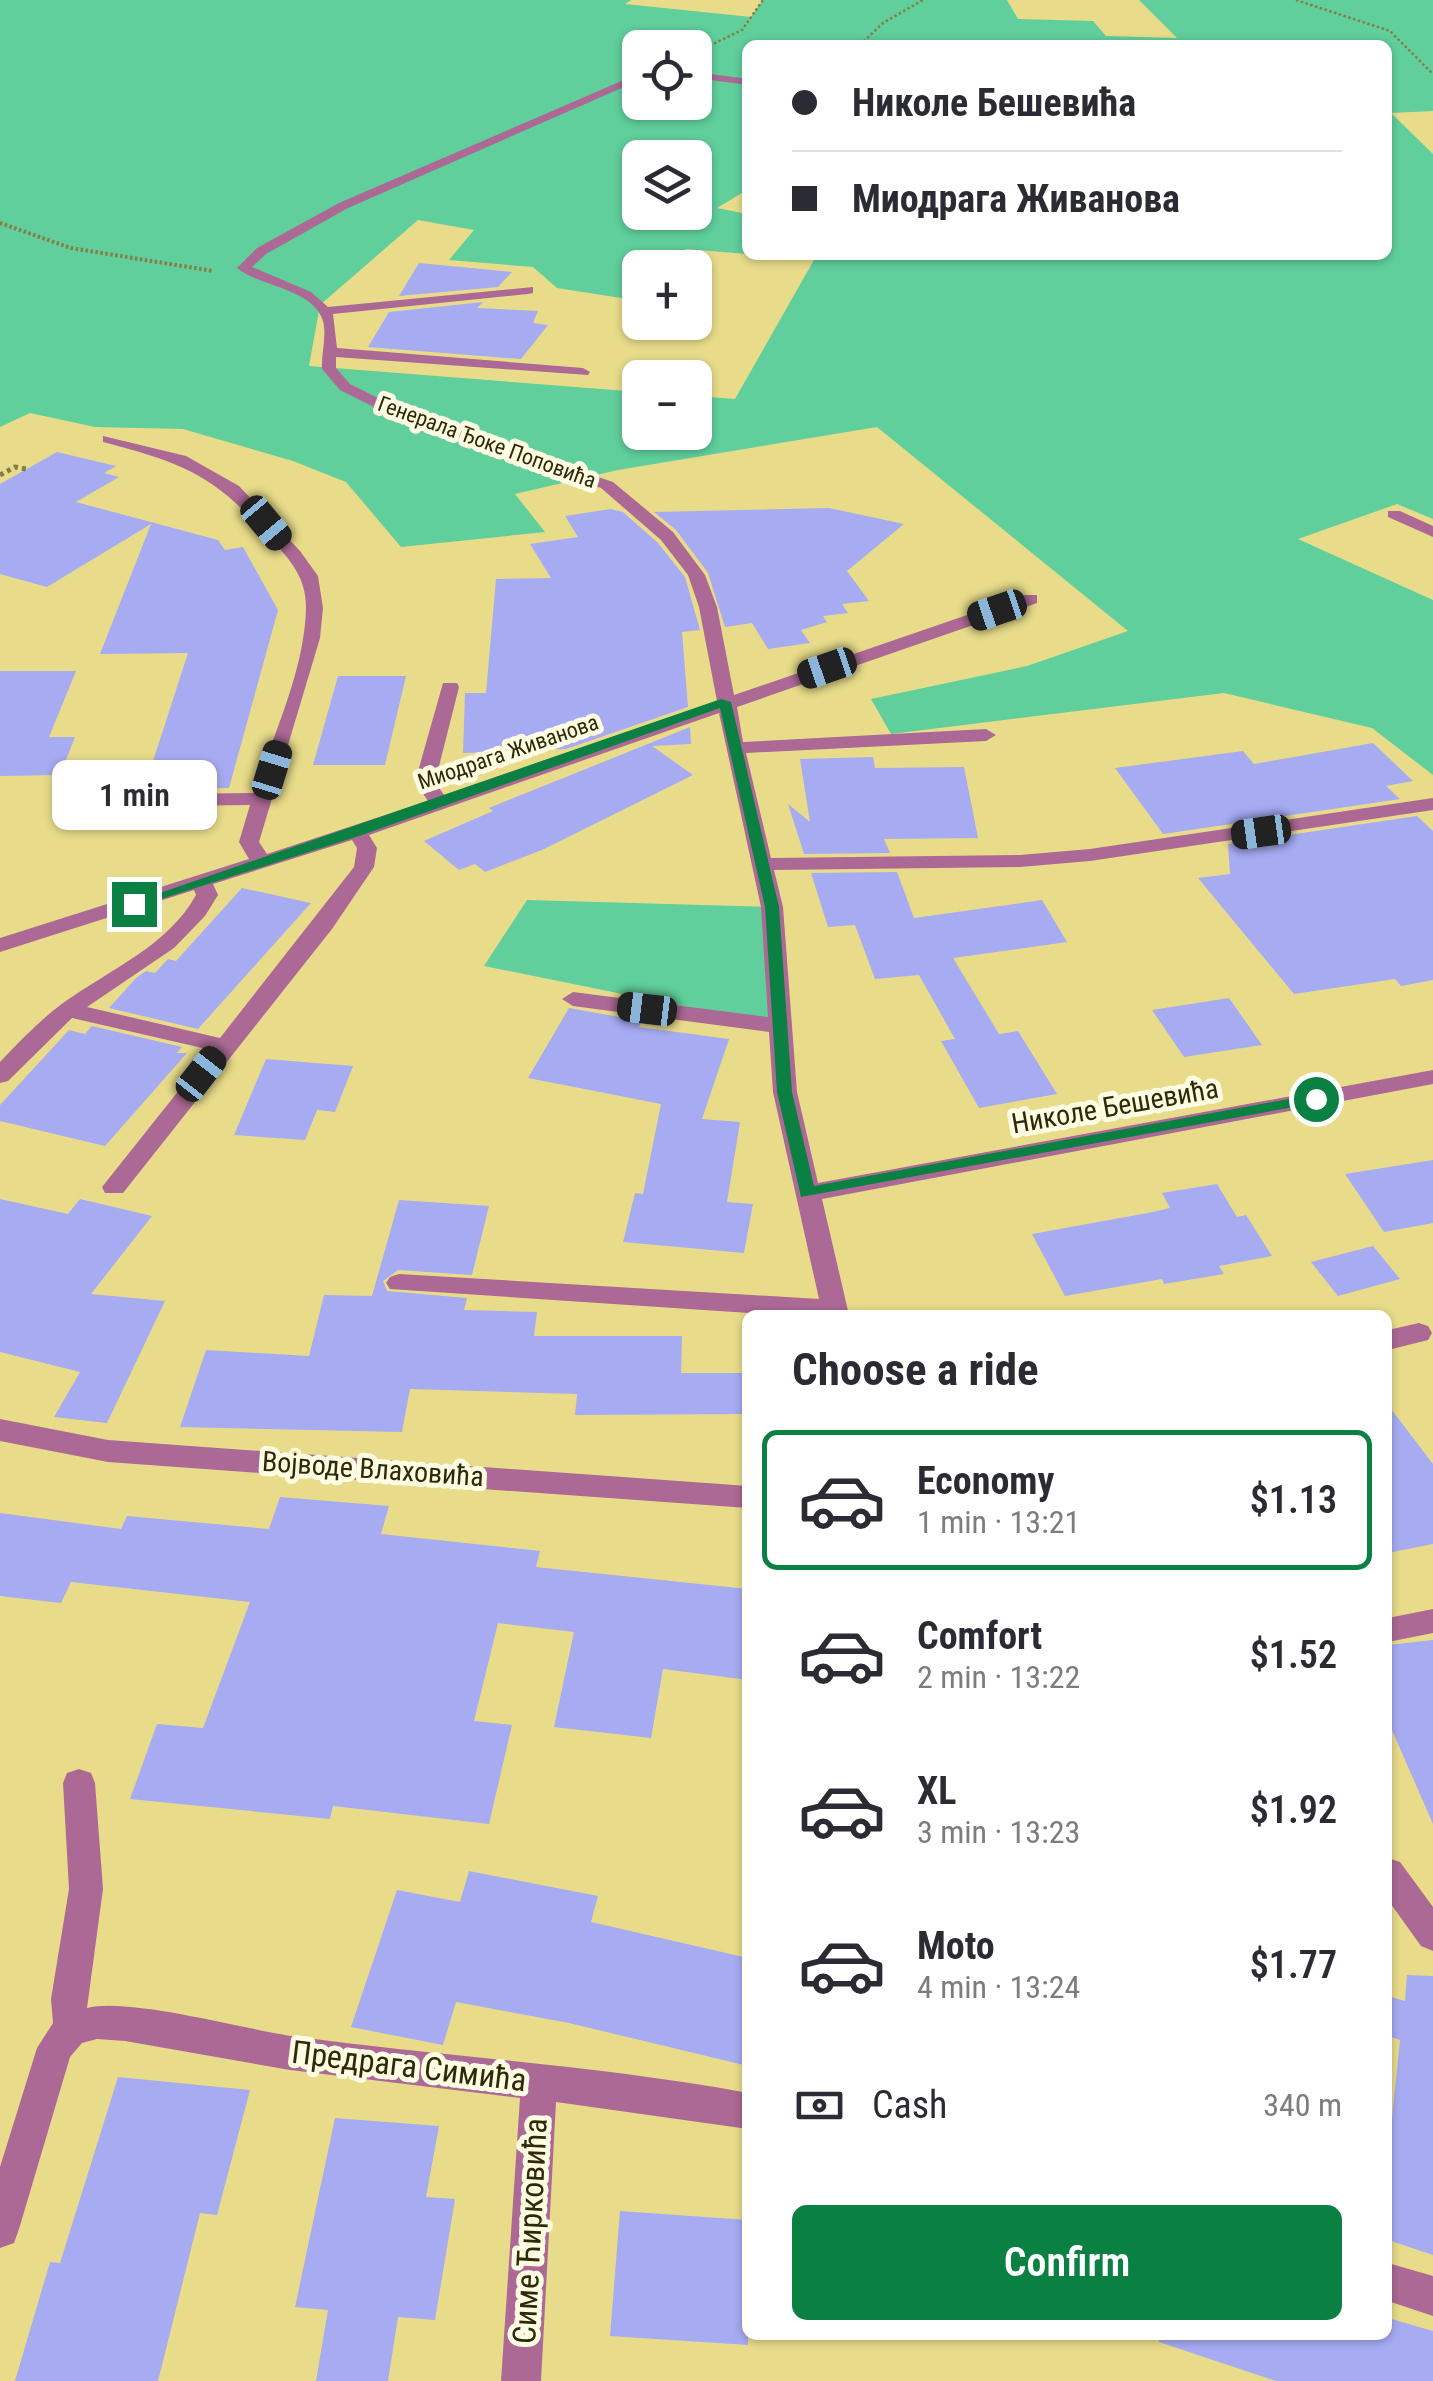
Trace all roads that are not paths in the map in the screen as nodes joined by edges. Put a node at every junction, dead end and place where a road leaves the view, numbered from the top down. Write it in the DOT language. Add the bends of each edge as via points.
graph roads {
  1 [pos="712,77"];
  2 [pos="742,81"];
  3 [pos="622,84"];
  4 [pos="528,290"];
  5 [pos="326,311"];
  6 [pos="330,352"];
  7 [pos="583,372"];
  8 [pos="108,439"];
  9 [pos="1394,514"];
  10 [pos="1433,532"];
  11 [pos="1031,598"];
  12 [pos="450,687"];
  13 [pos="725,702"];
  14 [pos="986,735"];
  15 [pos="734,748"];
  16 [pos="262,800"];
  17 [pos="82,801"];
  18 [pos="439,803"];
  19 [pos="1433,804"];
  20 [pos="357,832"];
  21 [pos="260,862"];
  22 [pos="762,864"];
  23 [pos="202,882"];
  24 [pos="0,945"];
  25 [pos="573,999"];
  26 [pos="68,1010"];
  27 [pos="780,1026"];
  28 [pos="223,1046"];
  29 [pos="0,1076"];
  30 [pos="1433,1078"];
  31 [pos="114,1187"];
  32 [pos="807,1193"];
  33 [pos="399,1283"];
  34 [pos="806,1310"];
  35 [pos="836,1310"];
  36 [pos="1419,1332"];
  37 [pos="1392,1339"];
  38 [pos="0,1430"];
  39 [pos="742,1497"];
  40 [pos="1433,1621"];
  41 [pos="1392,1629"];
  42 [pos="79,1783"];
  43 [pos="1392,1878"];
  44 [pos="1433,1934"];
  45 [pos="71,2029"];
  46 [pos="538,2081"];
  47 [pos="742,2110"];
  48 [pos="0,2229"];
  49 [pos="1392,2283"];
  50 [pos="1433,2296"];
  51 [pos="521,2381"];
  1 -- 2 [label="street"];
  3 -- 5 [label="street" via="369,195 247,262 244,268"];
  4 -- 5 [label="street"];
  5 -- 6 [label="street, Генерала Ђоке Поповића"];
  6 -- 7 [label="street, Генерала Ђоке Поповића"];
  6 -- 13 [label="street, Генерала Ђоке Поповића" via="329,370 357,394 444,431 584,475 628,500 696,575"];
  8 -- 16 [label="street" via="216,474 312,582 306,654"];
  9 -- 10 [label="street"];
  11 -- 13 [label="street, Миодрага Живанова"];
  12 -- 18 [label="street" via="425,782"];
  13 -- 15 [label="street, Генерала Ђоке Поповића"];
  13 -- 18 [label="street, Миодрага Живанова"];
  14 -- 15 [label="street"];
  15 -- 22 [label="street, Генерала Ђоке Поповића"];
  16 -- 17 [label="street"];
  16 -- 21 [label="street" via="249,842"];
  18 -- 20 [label="street, Миодрага Живанова"];
  19 -- 22 [label="street" via="1072,857"];
  20 -- 21 [label="street, Миодрага Живанова"];
  20 -- 28 [label="street" via="367,848 364,867"];
  21 -- 23 [label="street, Миодрага Живанова"];
  22 -- 27 [label="street, Генерала Ђоке Поповића" via="772,907"];
  23 -- 24 [label="street, Миодрага Живанова"];
  23 -- 26 [label="street" via="204,906 181,929"];
  25 -- 27 [label="street"];
  26 -- 28 [label="street"];
  26 -- 29 [label="street"];
  27 -- 32 [label="street, Генерала Ђоке Поповића" via="784,1092"];
  28 -- 31 [label="street"];
  30 -- 32 [label="street, Николе Бешевића"];
  32 -- 35 [label="street, Генерала Ђоке Поповића"];
  33 -- 34 [label="street"];
  36 -- 37 [label="street"];
  38 -- 39 [label="street, Војводе Влаховића" via="108,1451"];
  40 -- 41 [label="street"];
  42 -- 45 [label="street" via="86,1889 69,1999"];
  43 -- 44 [label="street"];
  45 -- 46 [label="street, Предрага Симића" via="125,2024 290,2052"];
  45 -- 48 [label="street" via="55,2048"];
  46 -- 47 [label="street, Предрага Симића"];
  46 -- 51 [label="street, Симе Ћирковића"];
  49 -- 50 [label="street"];
}
